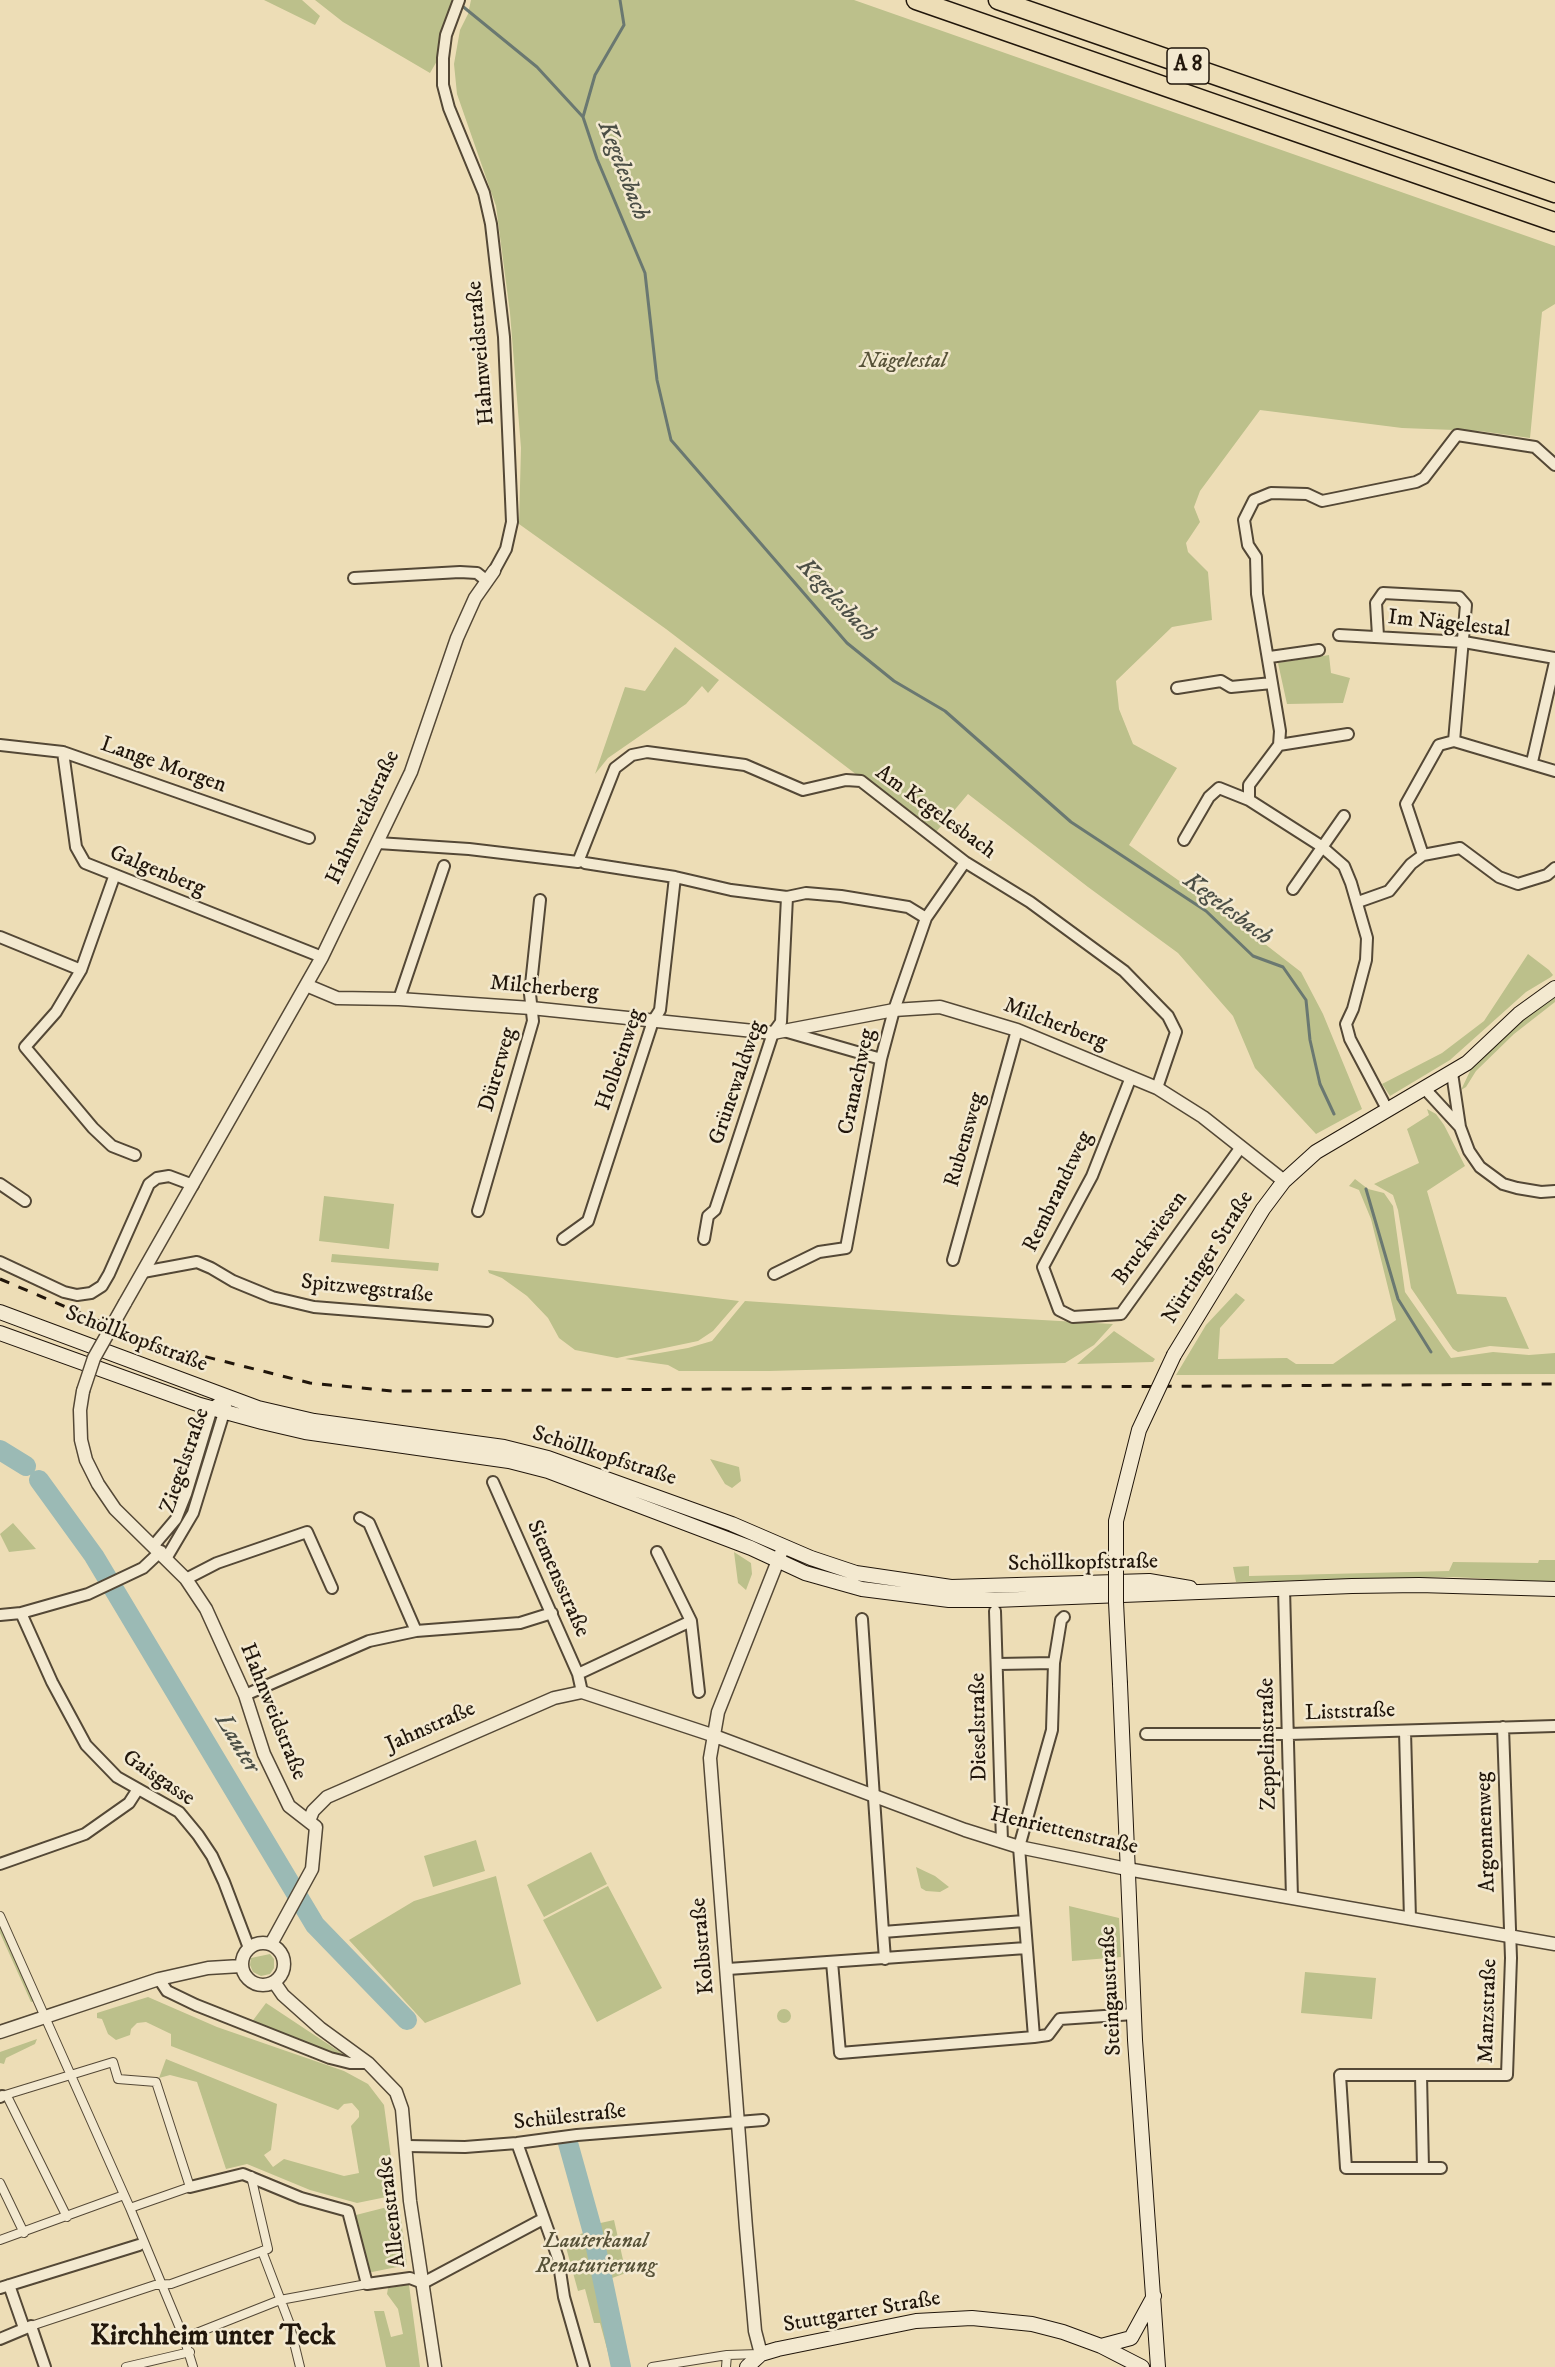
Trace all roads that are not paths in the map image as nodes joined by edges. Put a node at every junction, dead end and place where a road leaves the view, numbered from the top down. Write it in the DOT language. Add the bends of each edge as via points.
graph roads {
  1 [pos="916,0"];
  2 [pos="998,0"];
  3 [pos="457,4"];
  4 [pos="1555,193"];
  5 [pos="1555,222"];
  6 [pos="1555,465"];
  7 [pos="490,576"];
  8 [pos="354,578"];
  9 [pos="1339,634"];
  10 [pos="1378,636"];
  11 [pos="1464,642"];
  12 [pos="1319,650"];
  13 [pos="1270,657"];
  14 [pos="1555,660"];
  15 [pos="1272,683"];
  16 [pos="1177,688"];
  17 [pos="1348,734"];
  18 [pos="1454,741"];
  19 [pos="0,745"];
  20 [pos="1279,745"];
  21 [pos="63,752"];
  22 [pos="1532,762"];
  23 [pos="1555,771"];
  24 [pos="1249,800"];
  25 [pos="1344,816"];
  26 [pos="309,838"];
  27 [pos="1184,840"];
  28 [pos="378,843"];
  29 [pos="1321,846"];
  30 [pos="1423,855"];
  31 [pos="965,862"];
  32 [pos="585,863"];
  33 [pos="444,866"];
  34 [pos="1555,868"];
  35 [pos="114,876"];
  36 [pos="675,877"];
  37 [pos="1293,889"];
  38 [pos="787,897"];
  39 [pos="540,900"];
  40 [pos="1358,902"];
  41 [pos="926,918"];
  42 [pos="0,937"];
  43 [pos="321,957"];
  44 [pos="81,970"];
  45 [pos="306,985"];
  46 [pos="1555,988"];
  47 [pos="399,999"];
  48 [pos="531,1008"];
  49 [pos="894,1010"];
  50 [pos="654,1021"];
  51 [pos="1017,1030"];
  52 [pos="776,1032"];
  53 [pos="881,1059"];
  54 [pos="1452,1073"];
  55 [pos="1131,1077"];
  56 [pos="1157,1089"];
  57 [pos="1425,1089"];
  58 [pos="1387,1109"];
  59 [pos="1460,1127"];
  60 [pos="1241,1147"];
  61 [pos="135,1155"];
  62 [pos="1284,1181"];
  63 [pos="0,1184"];
  64 [pos="193,1185"];
  65 [pos="1555,1191"];
  66 [pos="25,1201"];
  67 [pos="478,1211"];
  68 [pos="563,1239"];
  69 [pos="704,1239"];
  70 [pos="952,1260"];
  71 [pos="0,1262"];
  72 [pos="143,1272"];
  73 [pos="774,1274"];
  74 [pos="0,1312"];
  75 [pos="1073,1317"];
  76 [pos="487,1322"];
  77 [pos="0,1333"];
  78 [pos="226,1397"];
  79 [pos="212,1408"];
  80 [pos="226,1413"];
  81 [pos="493,1482"];
  82 [pos="360,1518"];
  83 [pos="784,1546"];
  84 [pos="161,1551"];
  85 [pos="657,1552"];
  86 [pos="778,1562"];
  87 [pos="186,1580"];
  88 [pos="332,1588"];
  89 [pos="1284,1588"];
  90 [pos="1555,1589"];
  91 [pos="1201,1590"];
  92 [pos="995,1611"];
  93 [pos="21,1613"];
  94 [pos="552,1613"];
  95 [pos="0,1615"];
  96 [pos="1064,1617"];
  97 [pos="862,1619"];
  98 [pos="691,1621"];
  99 [pos="416,1631"];
  100 [pos="1054,1663"];
  101 [pos="998,1664"];
  102 [pos="578,1674"];
  103 [pos="1120,1684"];
  104 [pos="582,1692"];
  105 [pos="699,1692"];
  106 [pos="245,1695"];
  107 [pos="1555,1726"];
  108 [pos="1503,1727"];
  109 [pos="1405,1731"];
  110 [pos="1146,1734"];
  111 [pos="1289,1734"];
  112 [pos="712,1736"];
  113 [pos="138,1789"];
  114 [pos="874,1795"];
  115 [pos="309,1821"];
  116 [pos="1002,1842"];
  117 [pos="1019,1847"];
  118 [pos="0,1863"];
  119 [pos="1127,1869"];
  120 [pos="1292,1898"];
  121 [pos="0,1916"];
  122 [pos="1410,1919"];
  123 [pos="1024,1921"];
  124 [pos="883,1932"];
  125 [pos="1510,1935"];
  126 [pos="271,1944"];
  127 [pos="1555,1944"];
  128 [pos="249,1948"];
  129 [pos="1026,1948"];
  130 [pos="885,1959"];
  131 [pos="832,1962"];
  132 [pos="241,1966"];
  133 [pos="728,1969"];
  134 [pos="159,1979"];
  135 [pos="274,1982"];
  136 [pos="1134,2014"];
  137 [pos="45,2016"];
  138 [pos="0,2032"];
  139 [pos="1034,2037"];
  140 [pos="368,2063"];
  141 [pos="1421,2075"];
  142 [pos="71,2076"];
  143 [pos="3,2096"];
  144 [pos="763,2120"];
  145 [pos="738,2123"];
  146 [pos="517,2143"];
  147 [pos="407,2146"];
  148 [pos="1423,2168"];
  149 [pos="1441,2168"];
  150 [pos="251,2176"];
  151 [pos="1,2187"];
  152 [pos="190,2187"];
  153 [pos="124,2195"];
  154 [pos="130,2208"];
  155 [pos="67,2217"];
  156 [pos="543,2218"];
  157 [pos="24,2233"];
  158 [pos="0,2240"];
  159 [pos="139,2245"];
  160 [pos="262,2251"];
  161 [pos="423,2283"];
  162 [pos="367,2284"];
  163 [pos="162,2285"];
  164 [pos="4,2286"];
  165 [pos="1154,2296"];
  166 [pos="280,2300"];
  167 [pos="28,2327"];
  168 [pos="184,2338"];
  169 [pos="0,2339"];
  170 [pos="1101,2346"];
  171 [pos="190,2352"];
  172 [pos="761,2354"];
  173 [pos="727,2355"];
  174 [pos="45,2367"];
  175 [pos="126,2367"];
  176 [pos="193,2367"];
  177 [pos="300,2367"];
  178 [pos="435,2367"];
  179 [pos="584,2367"];
  180 [pos="652,2367"];
  181 [pos="726,2367"];
  182 [pos="747,2367"];
  183 [pos="1142,2367"];
  184 [pos="1158,2367"];
  1 -- 5 [label="highway, A 8"];
  2 -- 4 [label="highway, A 8"];
  3 -- 7 [label="street, Hahnweidstraße" via="445,46 443,85 484,193 504,337 512,522 506,549"];
  6 -- 13 [label="street" via="1534,447 1456,435 1424,478 1416,482 1322,501 1307,494 1283,492 1254,500 1244,520 1248,545 1256,557 1257,594"];
  7 -- 8 [label="street" via="460,572"];
  7 -- 28 [label="street, Hahnweidstraße" via="457,638 411,772"];
  9 -- 10 [label="street, Im Nägelestal"];
  10 -- 11 [label="street, Im Nägelestal"];
  10 -- 11 [label="street" via="1376,603 1383,593 1459,597 1466,605"];
  11 -- 14 [label="street, Im Nägelestal"];
  11 -- 18 [label="street"];
  12 -- 13 [label="street"];
  13 -- 15 [label="street"];
  14 -- 22 [label="street"];
  15 -- 16 [label="street" via="1231,687 1221,681"];
  15 -- 20 [label="street"];
  17 -- 20 [label="street"];
  18 -- 22 [label="street"];
  18 -- 30 [label="street" via="1439,745 1406,804"];
  19 -- 21 [label="street, Lange Morgen"];
  20 -- 24 [label="street" via="1249,785"];
  21 -- 26 [label="street, Lange Morgen"];
  21 -- 35 [label="street, Galgenberg" via="76,847 85,863"];
  22 -- 23 [label="street"];
  24 -- 27 [label="street" via="1219,788 1209,797"];
  24 -- 29 [label="street"];
  25 -- 29 [label="street"];
  28 -- 31 [label="street, Am Kegelesbach" via="578,862 615,768 632,755 647,752 745,765 803,790 846,780 861,781"];
  28 -- 43 [label="street, Hahnweidstraße"];
  29 -- 37 [label="street"];
  29 -- 40 [label="street" via="1344,866"];
  30 -- 34 [label="street" via="1460,848 1499,877 1518,884 1547,875"];
  30 -- 40 [label="street" via="1389,891"];
  31 -- 41 [label="street, Cranachweg"];
  31 -- 56 [label="street, Am Kegelesbach" via="1030,902 1124,971 1168,1016 1176,1032"];
  32 -- 36 [label="street"];
  33 -- 47 [label="street"];
  35 -- 43 [label="street, Galgenberg"];
  35 -- 44 [label="street"];
  36 -- 38 [label="street"];
  36 -- 50 [label="street, Holbeinweg" via="660,1010"];
  38 -- 41 [label="street" via="806,893 841,896 908,908"];
  38 -- 52 [label="street, Grünewaldweg" via="781,1022"];
  39 -- 48 [label="street, Dürerweg"];
  40 -- 58 [label="street" via="1367,938 1366,960 1346,1024"];
  41 -- 49 [label="street, Cranachweg"];
  42 -- 44 [label="street"];
  43 -- 45 [label="street, Hahnweidstraße"];
  44 -- 61 [label="street" via="56,1012 25,1047 99,1134 112,1146"];
  45 -- 47 [label="street, Milcherberg" via="337,998"];
  45 -- 64 [label="street, Hahnweidstraße"];
  46 -- 54 [label="main road, Nürtinger Straße"];
  47 -- 48 [label="street, Milcherberg"];
  48 -- 50 [label="street, Milcherberg"];
  48 -- 67 [label="street, Dürerweg" via="533,1021"];
  49 -- 51 [label="street, Milcherberg" via="940,1007"];
  49 -- 52 [label="street, Milcherberg"];
  49 -- 53 [label="street, Cranachweg"];
  50 -- 52 [label="street, Milcherberg"];
  50 -- 68 [label="street, Holbeinweg" via="588,1221"];
  51 -- 55 [label="street, Milcherberg"];
  51 -- 70 [label="street, Rubensweg"];
  52 -- 53 [label="street, Milcherberg"];
  52 -- 69 [label="street, Grünewaldweg" via="715,1210 708,1216"];
  53 -- 73 [label="street, Cranachweg" via="846,1248 819,1252"];
  54 -- 57 [label="main road, Nürtinger Straße"];
  54 -- 59 [label="street"];
  55 -- 56 [label="street, Milcherberg"];
  55 -- 75 [label="street, Rembrandtweg" via="1092,1176 1043,1268 1059,1310"];
  56 -- 60 [label="street, Milcherberg" via="1203,1117"];
  57 -- 58 [label="main road, Nürtinger Straße"];
  57 -- 59 [label="street"];
  58 -- 62 [label="main road, Nürtinger Straße" via="1316,1152"];
  59 -- 65 [label="street" via="1469,1151 1490,1176 1516,1188"];
  60 -- 62 [label="street, Milcherberg"];
  60 -- 75 [label="street, Bruckwiesen" via="1121,1314"];
  62 -- 103 [label="main road, Nürtinger Straße, bridge" via="1174,1355 1138,1431 1116,1521"];
  63 -- 66 [label="street"];
  64 -- 71 [label="street" via="170,1176 149,1184 109,1274 102,1286 91,1293 64,1292"];
  64 -- 72 [label="street, Hahnweidstraße"];
  72 -- 76 [label="street, Spitzwegstraße" via="197,1262 272,1297 314,1307"];
  72 -- 84 [label="street, Hahnweidstraße, bridge" via="94,1359 82,1391 81,1440 98,1484 116,1509"];
  74 -- 78 [label="main road, Schöllkopfstraße"];
  77 -- 79 [label="main road, Schöllkopfstraße"];
  78 -- 79 [label="street, Ziegelstraße"];
  78 -- 80 [label="street, Ziegelstraße"];
  78 -- 83 [label="main road, Schöllkopfstraße" via="292,1417 504,1447 548,1458"];
  79 -- 80 [label="main road, Schöllkopfstraße"];
  79 -- 84 [label="street, Ziegelstraße" via="183,1503"];
  80 -- 84 [label="street, Ziegelstraße" via="193,1513"];
  80 -- 86 [label="main road, Schöllkopfstraße" via="305,1432 447,1451 548,1471 751,1548"];
  81 -- 94 [label="street, Siemensstraße"];
  82 -- 99 [label="street" via="369,1523"];
  83 -- 86 [label="street, Kolbstraße"];
  83 -- 91 [label="main road, Schöllkopfstraße" via="856,1573 912,1583 994,1587 1149,1581"];
  84 -- 87 [label="street, Hahnweidstraße"];
  84 -- 93 [label="street, Ziegelstraße" via="143,1568 101,1588"];
  85 -- 98 [label="street"];
  86 -- 91 [label="main road, Schöllkopfstraße" via="850,1586 949,1600 1065,1599"];
  86 -- 112 [label="street, Kolbstraße"];
  87 -- 88 [label="street" via="217,1563 307,1532"];
  87 -- 106 [label="street, Hahnweidstraße" via="206,1609"];
  89 -- 90 [label="main road, Schöllkopfstraße" via="1419,1585"];
  89 -- 91 [label="main road, Schöllkopfstraße"];
  89 -- 111 [label="street, Zeppelinstraße"];
  92 -- 101 [label="street, Dieselstraße"];
  93 -- 95 [label="street, Ziegelstraße"];
  93 -- 113 [label="street, Gaisgasse" via="86,1745 117,1777"];
  94 -- 99 [label="street" via="520,1623"];
  94 -- 102 [label="street, Siemensstraße"];
  96 -- 100 [label="street"];
  97 -- 114 [label="street"];
  98 -- 102 [label="street"];
  98 -- 105 [label="street"];
  99 -- 106 [label="street" via="369,1641"];
  100 -- 101 [label="street"];
  100 -- 117 [label="street" via="1052,1730"];
  101 -- 116 [label="street, Dieselstraße"];
  102 -- 104 [label="street, Siemensstraße"];
  103 -- 119 [label="main road, Steingaustraße"];
  104 -- 112 [label="street, Henriettenstraße"];
  104 -- 115 [label="street, Jahnstraße" via="554,1698 327,1797"];
  106 -- 115 [label="street, Hahnweidstraße" via="264,1754 289,1806"];
  107 -- 108 [label="street, Liststraße"];
  108 -- 109 [label="street, Liststraße"];
  108 -- 125 [label="street, Argonnenweg"];
  109 -- 111 [label="street, Liststraße"];
  109 -- 122 [label="street"];
  110 -- 111 [label="street, Liststraße"];
  111 -- 120 [label="street, Zeppelinstraße"];
  112 -- 114 [label="street, Henriettenstraße"];
  112 -- 133 [label="street, Kolbstraße" via="711,1788"];
  113 -- 118 [label="street" via="129,1803 84,1834"];
  113 -- 128 [label="street, Gaisgasse" via="178,1812 198,1835 224,1882"];
  114 -- 116 [label="street, Henriettenstraße"];
  114 -- 124 [label="street"];
  115 -- 126 [label="street" via="315,1827 312,1869"];
  116 -- 117 [label="street, Henriettenstraße"];
  117 -- 119 [label="street, Henriettenstraße"];
  117 -- 123 [label="street"];
  119 -- 120 [label="street, Henriettenstraße"];
  119 -- 136 [label="main road, Steingaustraße"];
  120 -- 122 [label="street, Henriettenstraße"];
  121 -- 137 [label="street"];
  122 -- 125 [label="street, Henriettenstraße"];
  123 -- 124 [label="street"];
  123 -- 129 [label="street"];
  124 -- 130 [label="street"];
  125 -- 127 [label="street, Henriettenstraße"];
  125 -- 141 [label="street, Manzstraße" via="1507,2075"];
  126 -- 128 [label="street"];
  126 -- 135 [label="street" via="280,1951 284,1962 282,1973"];
  128 -- 132 [label="street"];
  129 -- 130 [label="street"];
  129 -- 139 [label="street"];
  130 -- 131 [label="street"];
  131 -- 133 [label="street"];
  131 -- 139 [label="street" via="840,2053"];
  132 -- 134 [label="street" via="208,1968"];
  132 -- 135 [label="street" via="256,1984"];
  133 -- 145 [label="street, Kolbstraße"];
  134 -- 137 [label="street"];
  134 -- 140 [label="street" via="167,1991 196,2005 330,2058"];
  135 -- 140 [label="street, Alleenstraße" via="320,2028"];
  136 -- 139 [label="street" via="1060,2019 1048,2035"];
  136 -- 165 [label="main road, Steingaustraße"];
  137 -- 138 [label="street"];
  137 -- 142 [label="street"];
  140 -- 147 [label="street, Alleenstraße" via="396,2092"];
  141 -- 148 [label="street"];
  141 -- 148 [label="street, Manzstraße" via="1340,2075 1346,2169"];
  142 -- 143 [label="street"];
  142 -- 152 [label="street" via="113,2062 118,2079 156,2082"];
  142 -- 153 [label="street"];
  143 -- 155 [label="street"];
  144 -- 145 [label="street, Schülestraße"];
  145 -- 146 [label="street, Schülestraße"];
  145 -- 172 [label="street, Kolbstraße" via="755,2325"];
  146 -- 147 [label="street, Schülestraße"];
  146 -- 156 [label="street"];
  147 -- 161 [label="street, Alleenstraße" via="410,2201"];
  148 -- 149 [label="street, Manzstraße"];
  150 -- 152 [label="street" via="243,2174"];
  150 -- 160 [label="street" via="268,2240 268,2249"];
  150 -- 162 [label="street" via="301,2198 348,2211"];
  151 -- 157 [label="street"];
  152 -- 154 [label="street"];
  153 -- 154 [label="street"];
  153 -- 155 [label="street"];
  154 -- 163 [label="street"];
  155 -- 157 [label="street"];
  156 -- 161 [label="street"];
  156 -- 179 [label="street" via="558,2258 564,2297"];
  157 -- 158 [label="street"];
  159 -- 164 [label="street"];
  160 -- 163 [label="street"];
  160 -- 166 [label="street"];
  161 -- 162 [label="street" via="410,2278"];
  161 -- 178 [label="street, Alleenstraße"];
  162 -- 166 [label="street"];
  163 -- 167 [label="street"];
  163 -- 168 [label="street"];
  164 -- 167 [label="street"];
  165 -- 170 [label="main road" via="1131,2338"];
  165 -- 184 [label="main road, Steingaustraße"];
  166 -- 168 [label="street"];
  166 -- 177 [label="street" via="290,2322"];
  167 -- 169 [label="street"];
  167 -- 174 [label="street"];
  168 -- 171 [label="street"];
  170 -- 172 [label="main road, Stuttgarter Straße" via="1032,2324 972,2318 916,2321"];
  170 -- 183 [label="main road, Stuttgarter Straße"];
  171 -- 175 [label="street"];
  171 -- 176 [label="street"];
  172 -- 173 [label="street"];
  172 -- 182 [label="main road"];
  173 -- 180 [label="street"];
  173 -- 181 [label="street"];
}
